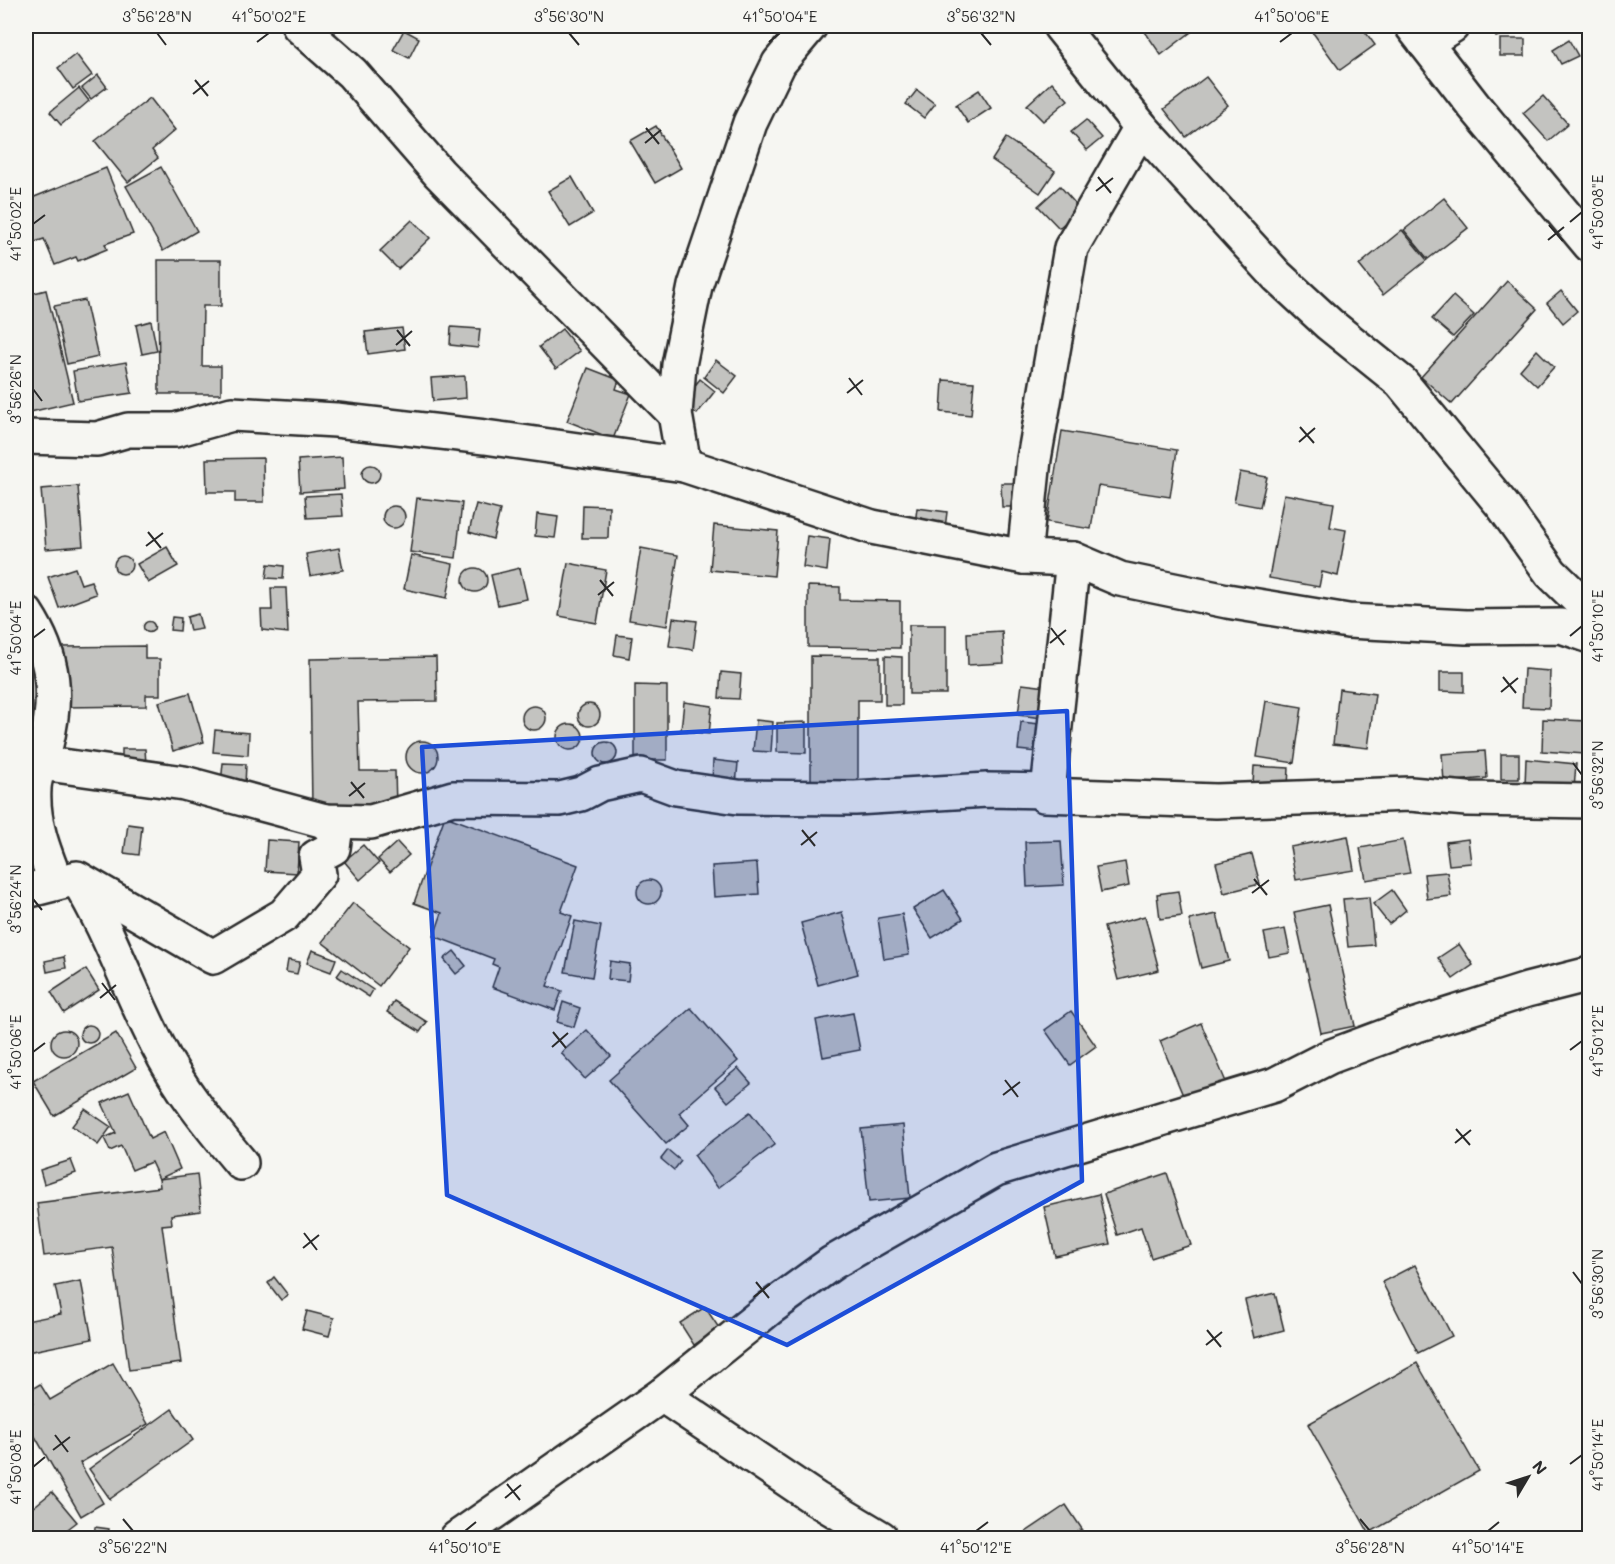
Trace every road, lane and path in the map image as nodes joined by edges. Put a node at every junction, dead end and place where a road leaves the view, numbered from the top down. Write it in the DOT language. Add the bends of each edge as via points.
graph roads {
  1 [pos="299,26"];
  2 [pos="810,26"];
  3 [pos="1060,26"];
  4 [pos="1452,26"];
  5 [pos="1419,34"];
  6 [pos="1142,127"];
  7 [pos="1590,245"];
  8 [pos="675,414"];
  9 [pos="26,437"];
  10 [pos="684,465"];
  11 [pos="1024,556"];
  12 [pos="1073,559"];
  13 [pos="1590,611"];
  14 [pos="26,613"];
  15 [pos="1590,636"];
  16 [pos="33,768"];
  17 [pos="1048,790"];
  18 [pos="1588,793"];
  19 [pos="325,821"];
  20 [pos="53,884"];
  21 [pos="1590,974"];
  22 [pos="241,1163"];
  23 [pos="662,1395"];
  24 [pos="457,1539"];
  25 [pos="881,1539"];
  1 -- 8 [label="street" via="352,73 439,174"];
  2 -- 8 [label="street" via="779,63 723,197 695,286 679,365"];
  3 -- 6 [label="street"];
  4 -- 5 [label="street"];
  5 -- 7 [label="street"];
  6 -- 11 [label="street" via="1071,248 1034,459"];
  6 -- 13 [label="street" via="1277,276 1401,382 1503,506 1551,573"];
  8 -- 10 [label="street"];
  9 -- 10 [label="street" via="97,439 128,430 175,430 232,414 336,420"];
  10 -- 11 [label="street" via="872,527"];
  11 -- 12 [label="street"];
  12 -- 15 [label="street" via="1120,579 1348,621 1562,626"];
  12 -- 17 [label="street"];
  14 -- 16 [label="street" via="48,655 52,679 53,716"];
  16 -- 19 [label="street" via="184,783"];
  16 -- 20 [label="street" via="34,810"];
  17 -- 18 [label="street" via="1044,795 1216,801"];
  17 -- 19 [label="street" via="855,798 738,797 676,788 641,775 600,784 560,800 453,798 371,822"];
  19 -- 20 [label="street" via="335,833 333,848 316,857 319,874 284,915 213,957"];
  20 -- 22 [label="street" via="98,911 174,1076"];
  21 -- 23 [label="street" via="1407,1028 1329,1057 1274,1085 996,1169 832,1263"];
  23 -- 24 [label="street"];
  23 -- 25 [label="street"];
}
